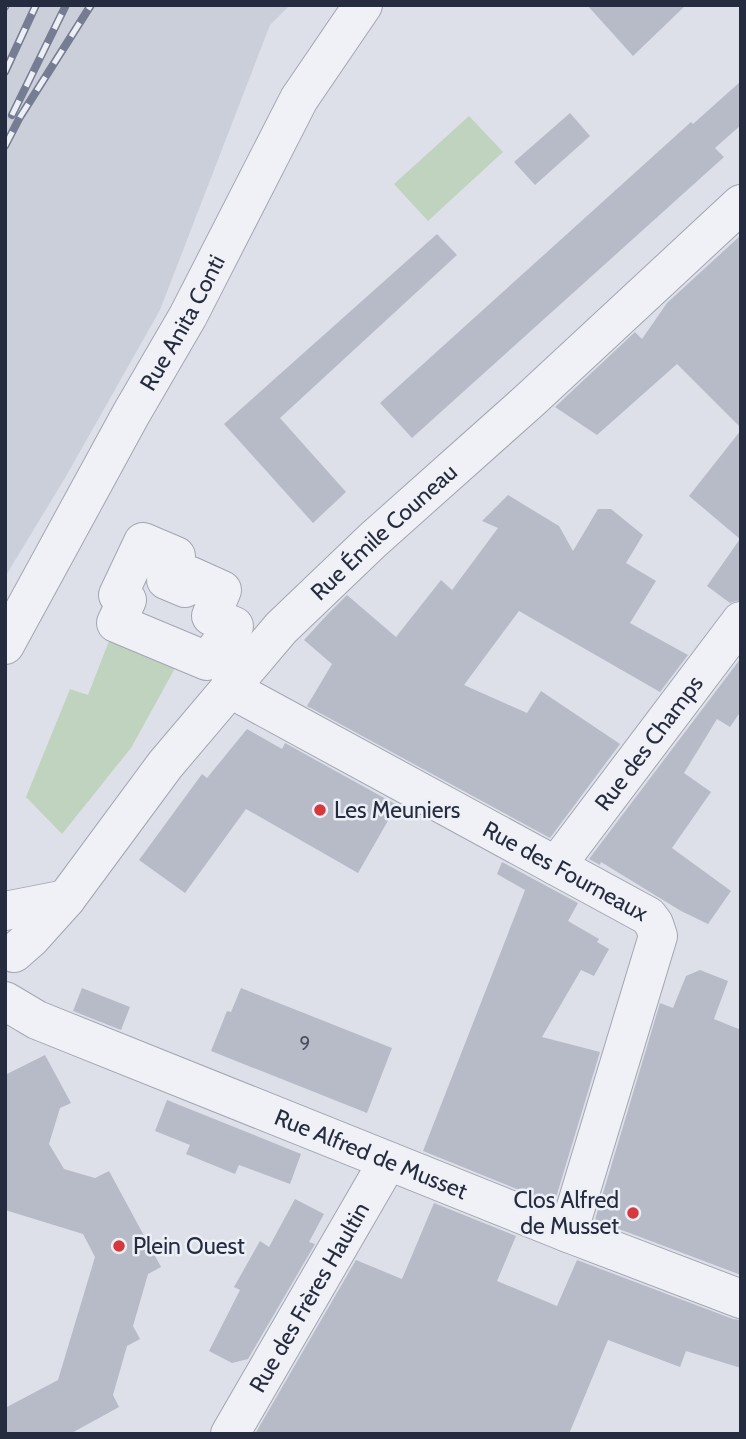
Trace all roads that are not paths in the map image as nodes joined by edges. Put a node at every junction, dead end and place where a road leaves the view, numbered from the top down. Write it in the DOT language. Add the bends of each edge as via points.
graph roads {
  1 [pos="363,5"];
  2 [pos="741,204"];
  3 [pos="741,621"];
  4 [pos="5,645"];
  5 [pos="229,688"];
  6 [pos="556,866"];
  7 [pos="66,899"];
  8 [pos="5,911"];
  9 [pos="10,941"];
  10 [pos="5,1000"];
  11 [pos="388,1161"];
  12 [pos="568,1233"];
  13 [pos="741,1299"];
  14 [pos="230,1434"];
  1 -- 4 [label="street, Rue Anita Conti" via="299,99 188,316"];
  2 -- 5 [label="street, Rue Émile Couneau" via="373,540 281,628"];
  3 -- 6 [label="street, Rue des Champs"];
  5 -- 6 [label="street, Rue des Fourneaux"];
  5 -- 7 [label="street, Rue Émile Couneau" via="165,765"];
  6 -- 12 [label="street, Rue des Fourneaux" via="648,916 658,936"];
  7 -- 8 [label="street"];
  7 -- 9 [label="street, Rue Émile Couneau" via="30,939"];
  9 -- 10 [label="street" via="13,977"];
  10 -- 11 [label="street, Rue Alfred de Musset" via="37,1020"];
  11 -- 12 [label="street, Rue Alfred de Musset"];
  11 -- 14 [label="street, Rue des Frères Haultin"];
  12 -- 13 [label="street, Rue Alfred de Musset"];
}
